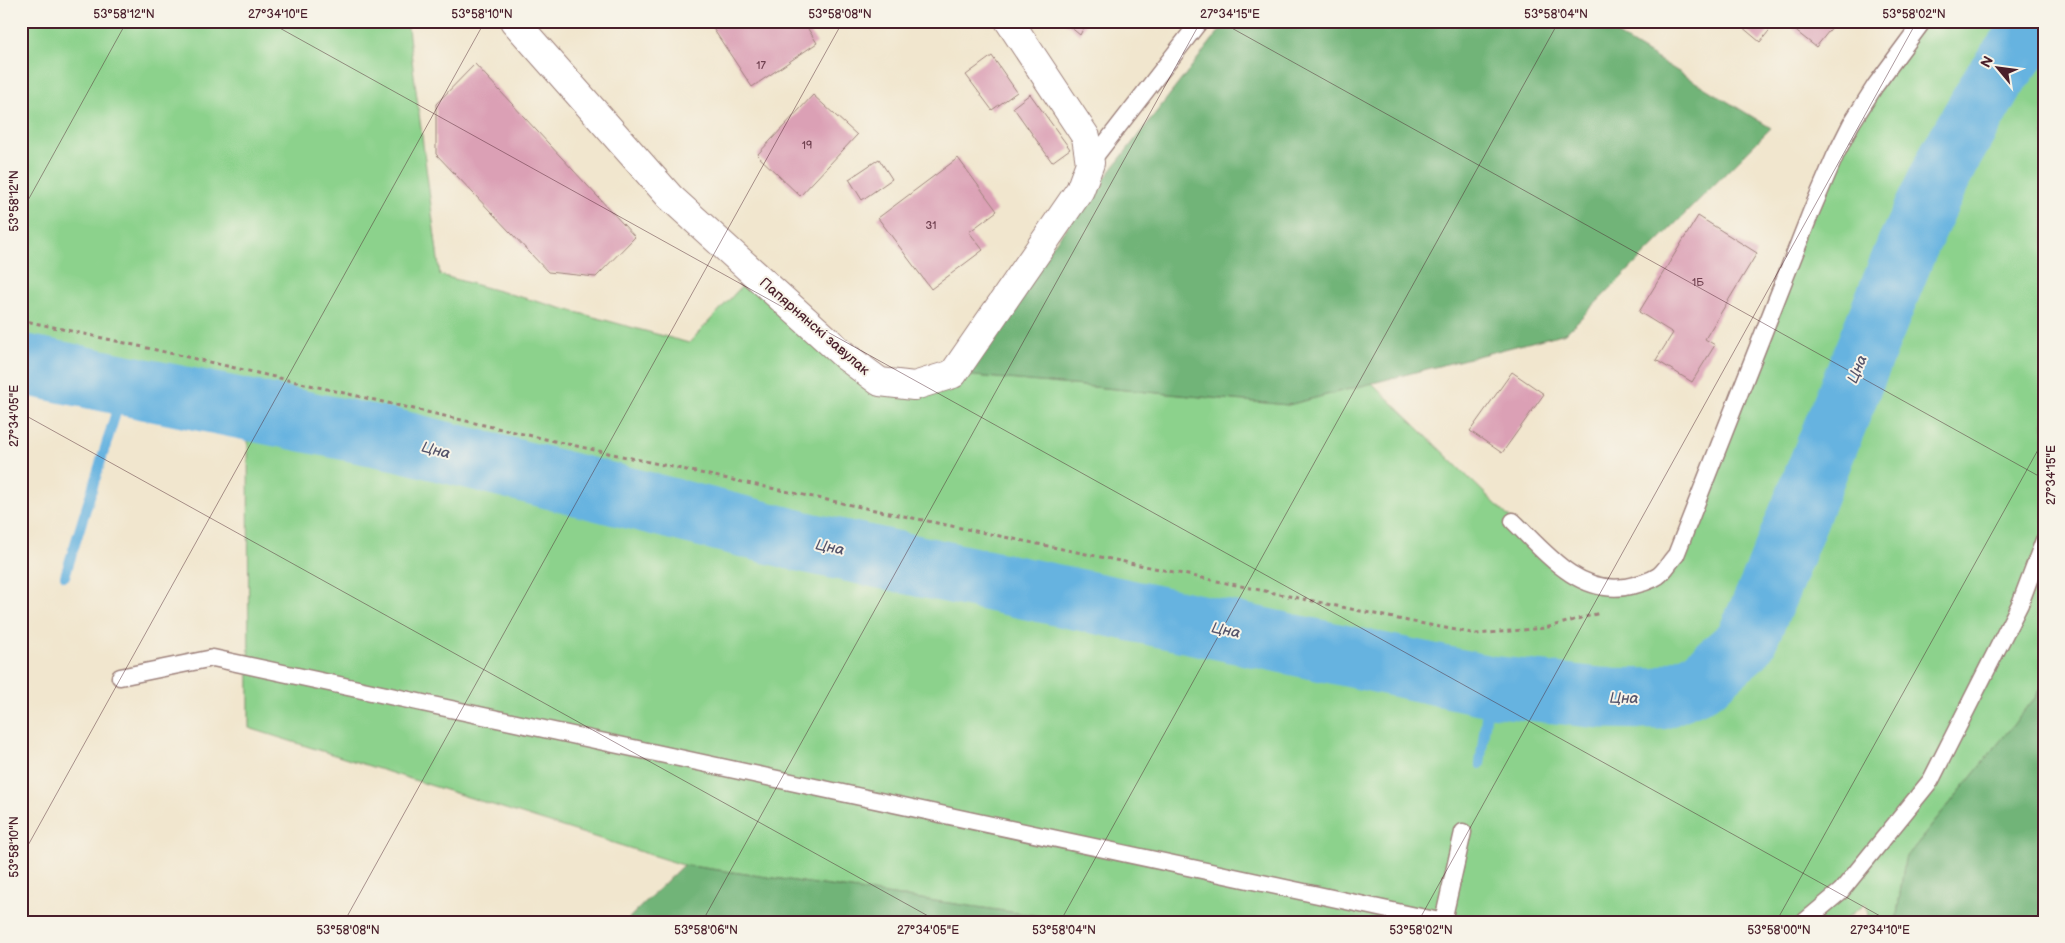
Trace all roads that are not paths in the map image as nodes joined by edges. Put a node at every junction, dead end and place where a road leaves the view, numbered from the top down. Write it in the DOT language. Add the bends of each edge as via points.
graph roads {
  1 [pos="514,21"];
  2 [pos="1009,21"];
  3 [pos="1200,21"];
  4 [pos="1923,21"];
  5 [pos="1090,163"];
  6 [pos="1513,521"];
  7 [pos="2044,540"];
  8 [pos="120,677"];
  9 [pos="1462,832"];
  10 [pos="1443,922"];
  11 [pos="1804,922"];
  1 -- 5 [label="street, Папярнянскі завулак" via="670,197 845,356 880,382 914,386 953,374 1080,190"];
  2 -- 5 [label="street, Папярнянскі завулак" via="1086,137"];
  3 -- 5 [label="lane"];
  4 -- 6 [label="lane" via="1875,86 1835,156 1676,555 1658,576 1637,585 1614,588 1592,585 1563,569"];
  7 -- 11 [label="lane" via="2020,604 1931,780 1841,891"];
  8 -- 10 [label="lane" via="213,658"];
  9 -- 10 [label="lane"];
}
